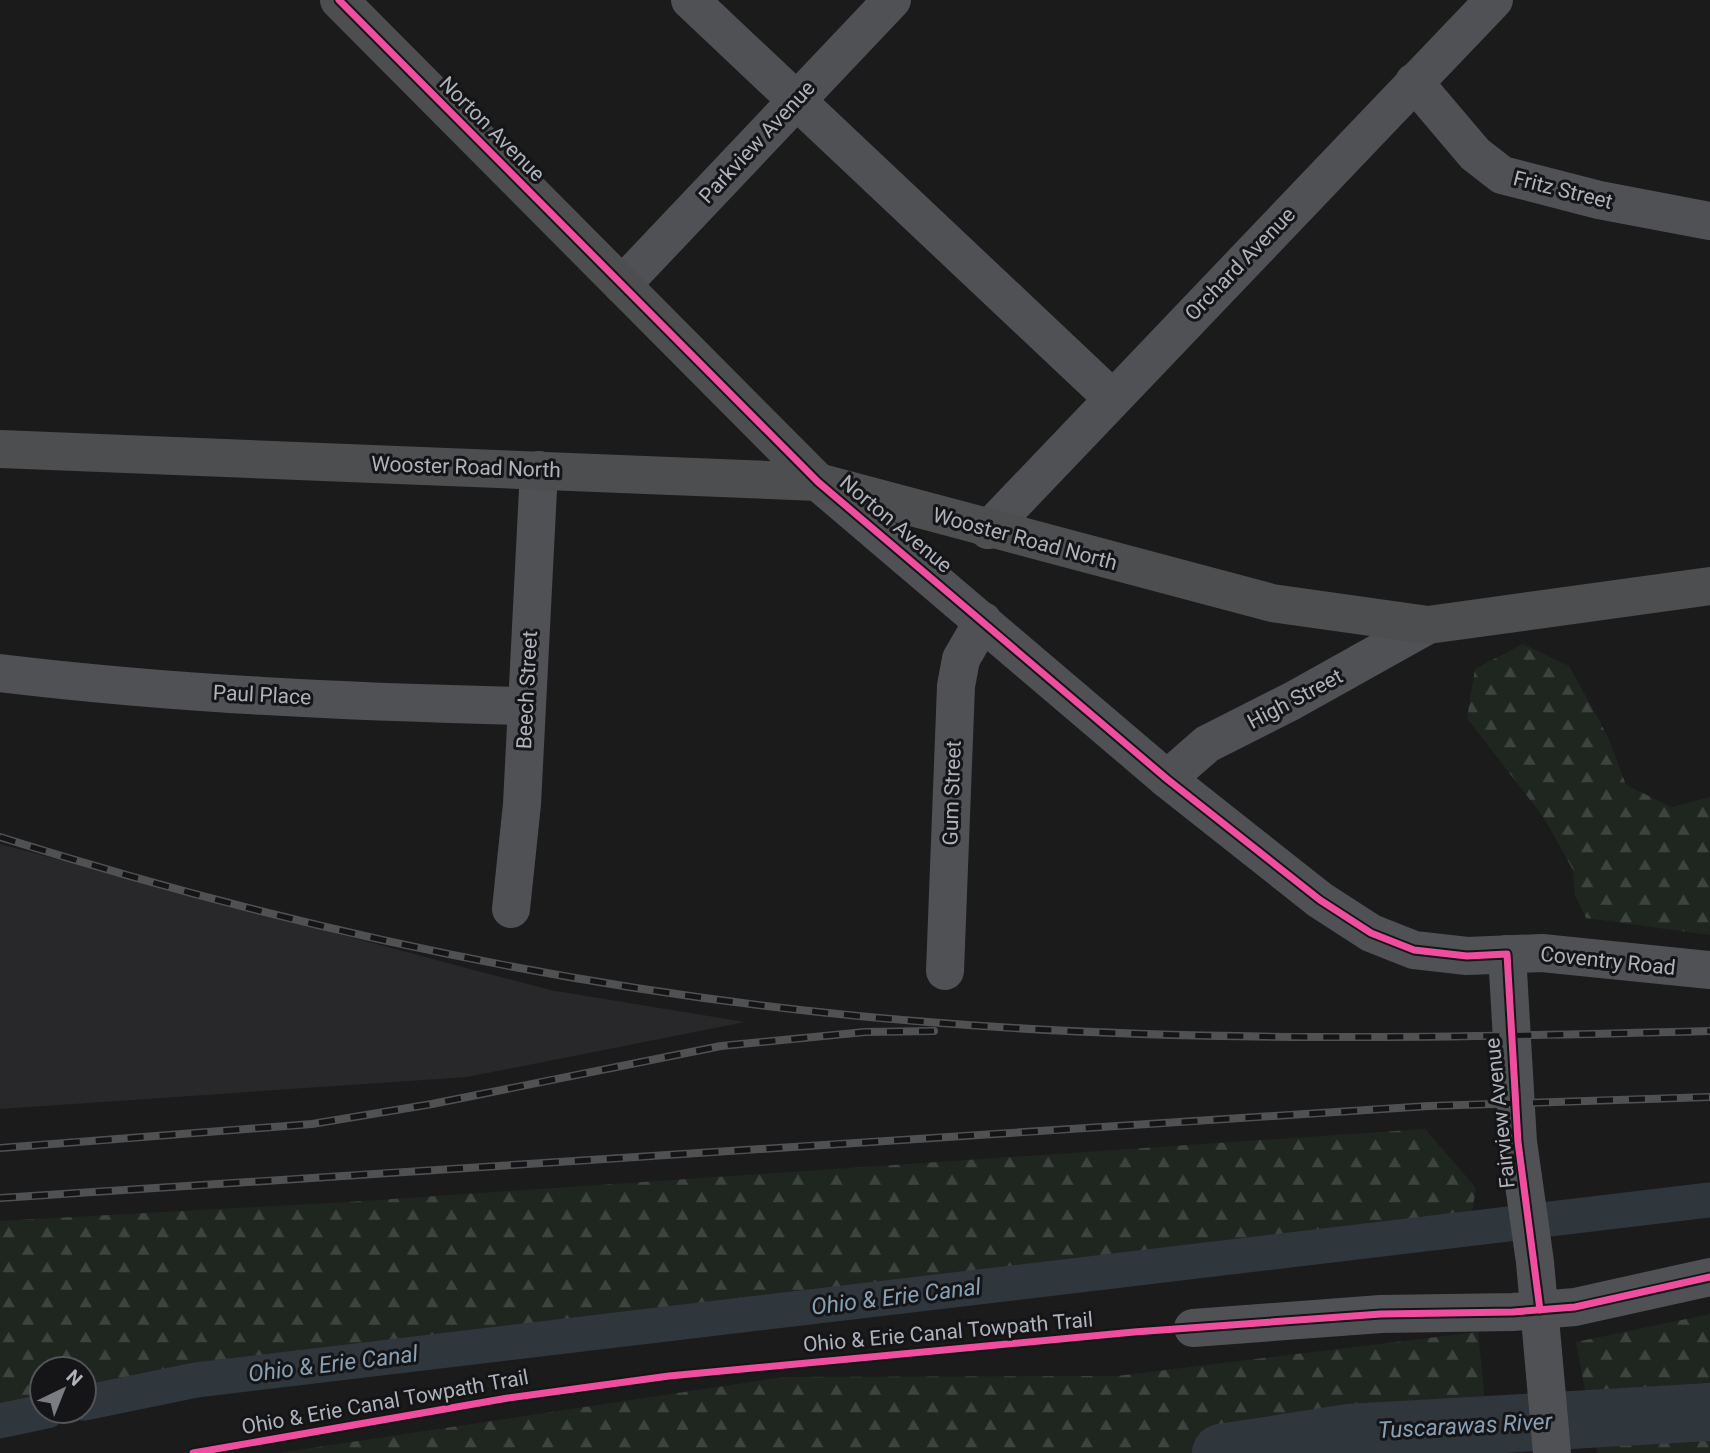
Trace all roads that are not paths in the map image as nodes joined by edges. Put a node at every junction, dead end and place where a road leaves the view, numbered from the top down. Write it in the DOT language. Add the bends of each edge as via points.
graph roads {
  1 [pos="339,0"];
  2 [pos="690,0"];
  3 [pos="892,0"];
  4 [pos="1494,0"];
  5 [pos="1414,82"];
  6 [pos="796,99"];
  7 [pos="1710,221"];
  8 [pos="622,285"];
  9 [pos="1112,398"];
  10 [pos="0,449"];
  11 [pos="539,470"];
  12 [pos="818,482"];
  13 [pos="988,530"];
  14 [pos="1709,583"];
  15 [pos="983,621"];
  16 [pos="1428,625"];
  17 [pos="0,674"];
  18 [pos="526,706"];
  19 [pos="1167,779"];
  20 [pos="511,909"];
  21 [pos="1507,954"];
  22 [pos="1710,970"];
  23 [pos="945,971"];
  24 [pos="1710,1277"];
  25 [pos="1540,1310"];
  26 [pos="1193,1328"];
  27 [pos="1552,1453"];
  1 -- 8 [label="main road, Norton Avenue"];
  2 -- 6 [label="street"];
  3 -- 6 [label="street, Parkview Avenue"];
  4 -- 5 [label="street, Orchard Avenue"];
  5 -- 7 [label="street, Fritz Street" via="1475,154 1502,175"];
  5 -- 9 [label="street, Orchard Avenue"];
  6 -- 8 [label="street, Parkview Avenue"];
  6 -- 9 [label="street"];
  8 -- 12 [label="main road, Norton Avenue"];
  9 -- 13 [label="street, Orchard Avenue"];
  10 -- 11 [label="main road, Wooster Road North"];
  11 -- 12 [label="main road, Wooster Road North"];
  11 -- 18 [label="street, Beech Street"];
  12 -- 13 [label="main road, Wooster Road North"];
  12 -- 15 [label="street, Norton Avenue"];
  13 -- 16 [label="main road, Wooster Road North" via="1272,603"];
  14 -- 16 [label="main road, Wooster Road North"];
  15 -- 19 [label="street, Norton Avenue"];
  15 -- 23 [label="street, Gum Street" via="961,659 956,686"];
  16 -- 19 [label="street, High Street" via="1208,744"];
  17 -- 18 [label="street, Paul Place" via="127,688"];
  18 -- 20 [label="street, Beech Street"];
  19 -- 21 [label="street, Norton Avenue" via="1320,900 1371,933 1414,950 1467,956"];
  21 -- 22 [label="street, Coventry Road" via="1542,953"];
  21 -- 25 [label="street, Fairview Avenue" via="1518,1142"];
  24 -- 25 [label="street" via="1604,1302"];
  25 -- 26 [label="street" via="1381,1314"];
  25 -- 27 [label="street, Fairview Avenue"];
}
